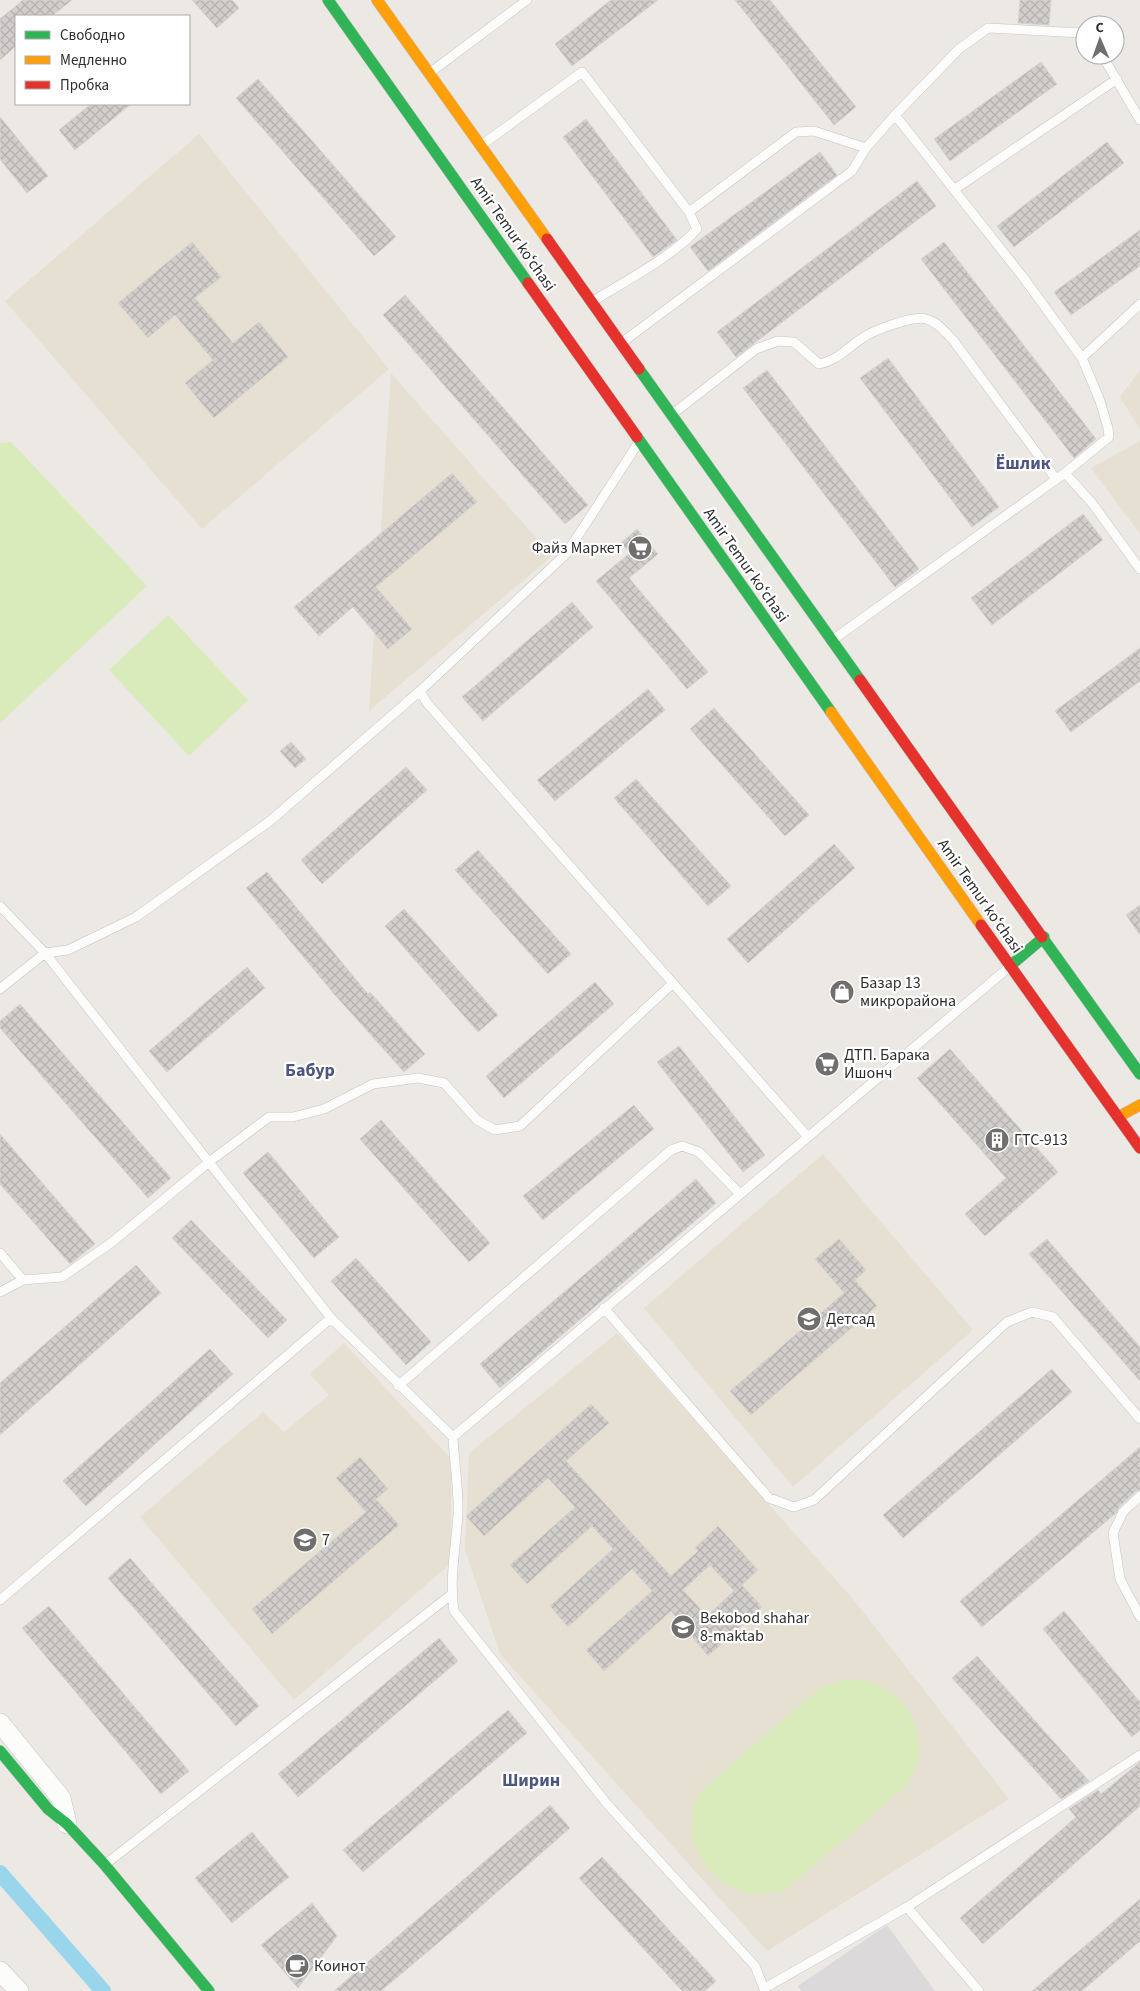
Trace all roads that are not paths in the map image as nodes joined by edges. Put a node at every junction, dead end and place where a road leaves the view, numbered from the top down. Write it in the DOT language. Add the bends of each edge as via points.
graph roads {
  1 [pos="328,0"];
  2 [pos="377,0"];
  3 [pos="527,0"];
  4 [pos="1075,33"];
  5 [pos="1108,65"];
  6 [pos="429,74"];
  7 [pos="1117,79"];
  8 [pos="895,115"];
  9 [pos="1140,120"];
  10 [pos="480,146"];
  11 [pos="866,148"];
  12 [pos="955,189"];
  13 [pos="689,212"];
  14 [pos="591,302"];
  15 [pos="1140,304"];
  16 [pos="620,344"];
  17 [pos="1082,358"];
  18 [pos="668,418"];
  19 [pos="652,431"];
  20 [pos="639,442"];
  21 [pos="1065,473"];
  22 [pos="1056,479"];
  23 [pos="1140,569"];
  24 [pos="832,641"];
  25 [pos="420,691"];
  26 [pos="0,906"];
  27 [pos="1044,937"];
  28 [pos="45,953"];
  29 [pos="1010,966"];
  30 [pos="673,983"];
  31 [pos="0,989"];
  32 [pos="1140,1074"];
  33 [pos="1140,1105"];
  34 [pos="1118,1117"];
  35 [pos="808,1137"];
  36 [pos="1140,1148"];
  37 [pos="209,1162"];
  38 [pos="740,1194"];
  39 [pos="0,1253"];
  40 [pos="23,1280"];
  41 [pos="0,1292"];
  42 [pos="604,1308"];
  43 [pos="331,1318"];
  44 [pos="398,1386"];
  45 [pos="1140,1419"];
  46 [pos="452,1437"];
  47 [pos="1140,1496"];
  48 [pos="452,1594"];
  49 [pos="0,1600"];
  50 [pos="1140,1617"];
  51 [pos="0,1724"];
  52 [pos="0,1752"];
  53 [pos="1140,1755"];
  54 [pos="67,1824"];
  55 [pos="104,1864"];
  56 [pos="907,1907"];
  57 [pos="0,1970"];
  58 [pos="765,1990"];
  59 [pos="19,1991"];
  60 [pos="209,1991"];
  61 [pos="979,1991"];
  1 -- 20 [label="street, Amir Temur koʻchasi"];
  2 -- 6 [label="street, Amir Temur koʻchasi"];
  3 -- 6 [label="lane"];
  4 -- 8 [label="lane" via="988,28 960,49"];
  5 -- 7 [label="lane"];
  6 -- 10 [label="street, Amir Temur koʻchasi"];
  7 -- 9 [label="lane"];
  7 -- 12 [label="lane"];
  8 -- 11 [label="lane"];
  8 -- 12 [label="lane"];
  10 -- 13 [label="lane" via="582,72"];
  10 -- 14 [label="street, Amir Temur koʻchasi"];
  11 -- 13 [label="lane" via="814,131 796,132"];
  11 -- 16 [label="lane" via="852,171"];
  12 -- 17 [label="lane"];
  13 -- 14 [label="lane" via="697,229 691,237"];
  14 -- 16 [label="street, Amir Temur koʻchasi"];
  15 -- 17 [label="lane"];
  16 -- 18 [label="street, Amir Temur koʻchasi"];
  17 -- 21 [label="lane" via="1100,401 1108,437"];
  18 -- 22 [label="lane" via="756,349 778,341 794,342 818,364 830,362 863,337 905,321 925,318 938,324 953,340"];
  18 -- 24 [label="street, Amir Temur koʻchasi"];
  19 -- 20 [label="street"];
  20 -- 25 [label="lane" via="566,554"];
  20 -- 29 [label="street, Amir Temur koʻchasi"];
  21 -- 22 [label="lane"];
  21 -- 23 [label="lane" via="1092,503"];
  22 -- 24 [label="lane"];
  24 -- 27 [label="street, Amir Temur koʻchasi"];
  25 -- 28 [label="lane" via="270,821 136,917 68,950"];
  25 -- 30 [label="lane" via="427,703"];
  26 -- 28 [label="lane"];
  27 -- 29 [label="street"];
  27 -- 32 [label="street, Amir Temur koʻchasi"];
  28 -- 31 [label="lane"];
  28 -- 37 [label="lane"];
  29 -- 34 [label="street, Amir Temur koʻchasi"];
  29 -- 35 [label="lane"];
  30 -- 35 [label="lane"];
  30 -- 37 [label="lane" via="520,1126 495,1130 477,1120 444,1083 418,1078 373,1084 324,1109 293,1117 269,1117"];
  33 -- 34 [label="street"];
  34 -- 36 [label="street, Amir Temur koʻchasi"];
  35 -- 38 [label="lane"];
  37 -- 40 [label="lane" via="111,1243 62,1277"];
  37 -- 43 [label="lane"];
  38 -- 42 [label="lane"];
  38 -- 44 [label="lane" via="699,1152 682,1146 671,1150"];
  39 -- 40 [label="lane"];
  40 -- 41 [label="lane"];
  42 -- 45 [label="lane" via="769,1498 794,1507 814,1500 1007,1322 1032,1312 1053,1317"];
  42 -- 46 [label="lane"];
  43 -- 44 [label="lane"];
  43 -- 49 [label="lane"];
  44 -- 46 [label="lane"];
  46 -- 48 [label="lane" via="458,1513"];
  47 -- 50 [label="lane" via="1123,1512 1113,1533 1120,1579"];
  48 -- 55 [label="lane"];
  48 -- 58 [label="lane" via="454,1611 466,1627 608,1805 755,1966"];
  51 -- 54 [label="street" via="61,1798"];
  52 -- 54 [label="street" via="48,1809"];
  53 -- 56 [label="lane"];
  54 -- 55 [label="street"];
  55 -- 60 [label="street"];
  56 -- 58 [label="lane"];
  56 -- 61 [label="lane"];
  57 -- 59 [label="street"];
}
